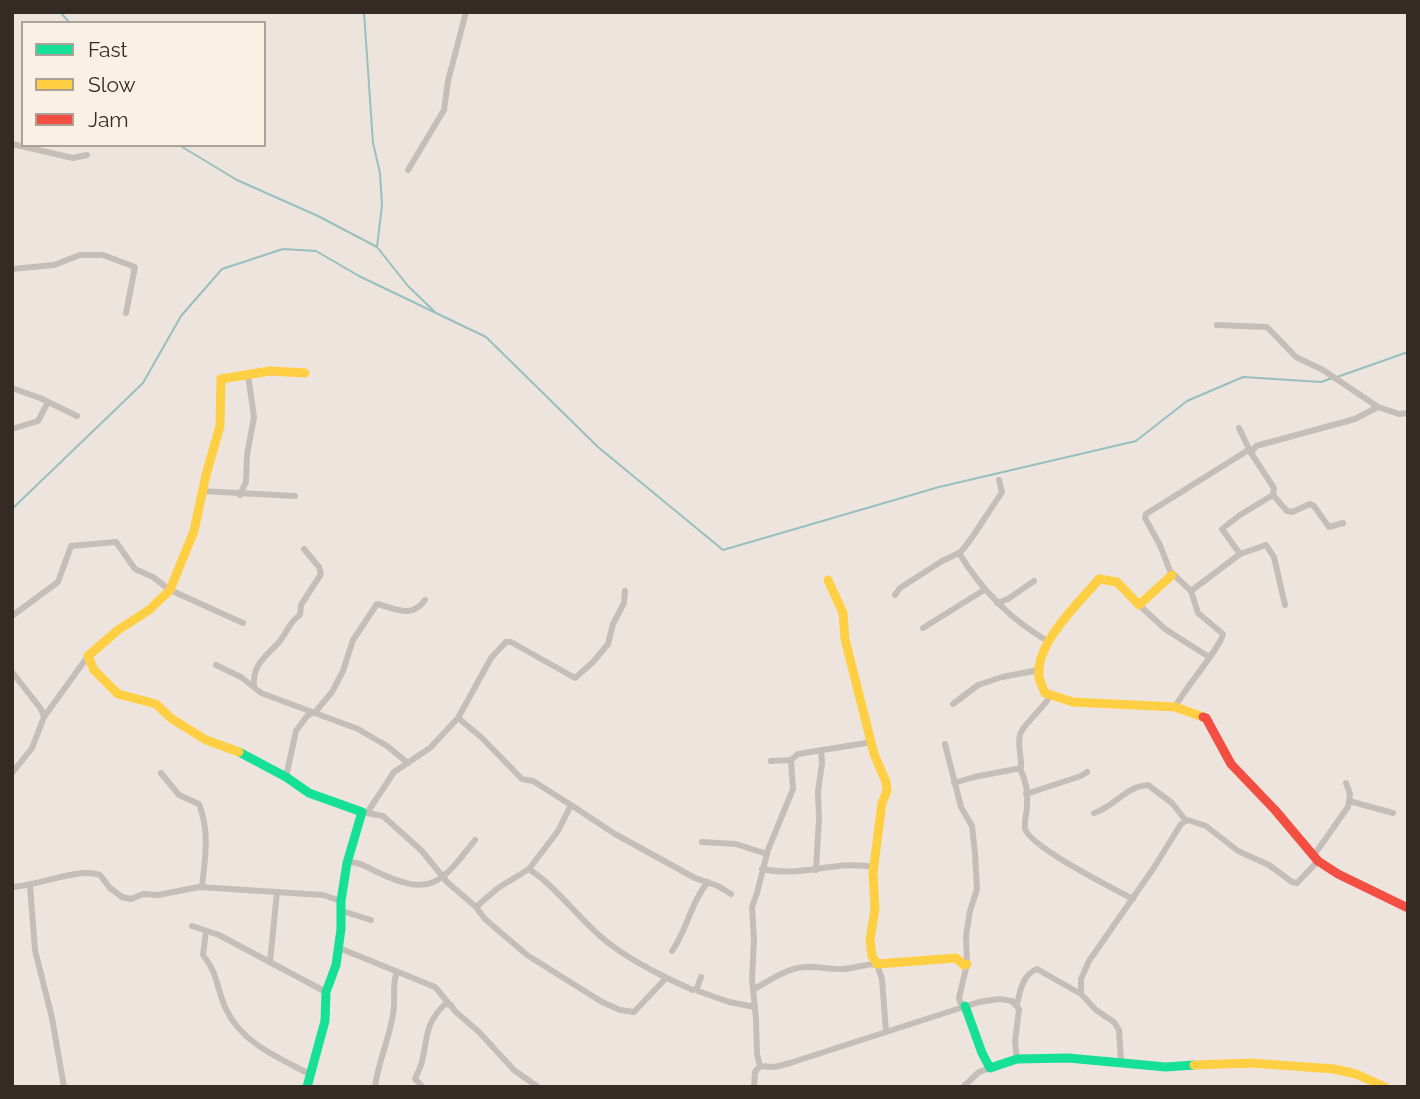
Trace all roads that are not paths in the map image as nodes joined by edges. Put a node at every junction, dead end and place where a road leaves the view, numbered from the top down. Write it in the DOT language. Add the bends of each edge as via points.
graph roads {
  1 [pos="466,12"];
  2 [pos="25,147"];
  3 [pos="87,155"];
  4 [pos="408,170"];
  5 [pos="12,269"];
  6 [pos="126,313"];
  7 [pos="1217,325"];
  8 [pos="305,373"];
  9 [pos="248,374"];
  10 [pos="12,388"];
  11 [pos="48,402"];
  12 [pos="1378,407"];
  13 [pos="1408,413"];
  14 [pos="77,416"];
  15 [pos="1239,428"];
  16 [pos="12,429"];
  17 [pos="1250,451"];
  18 [pos="999,480"];
  19 [pos="202,491"];
  20 [pos="240,495"];
  21 [pos="1273,495"];
  22 [pos="295,496"];
  23 [pos="1343,523"];
  24 [pos="304,549"];
  25 [pos="959,553"];
  26 [pos="1240,554"];
  27 [pos="1172,575"];
  28 [pos="828,580"];
  29 [pos="1034,581"];
  30 [pos="170,590"];
  31 [pos="984,590"];
  32 [pos="625,591"];
  33 [pos="1191,591"];
  34 [pos="895,595"];
  35 [pos="425,600"];
  36 [pos="997,603"];
  37 [pos="1139,605"];
  38 [pos="1285,605"];
  39 [pos="12,616"];
  40 [pos="243,623"];
  41 [pos="923,628"];
  42 [pos="1049,642"];
  43 [pos="88,656"];
  44 [pos="1209,657"];
  45 [pos="216,665"];
  46 [pos="94,670"];
  47 [pos="1039,670"];
  48 [pos="76,671"];
  49 [pos="12,672"];
  50 [pos="254,689"];
  51 [pos="1050,696"];
  52 [pos="953,704"];
  53 [pos="1175,707"];
  54 [pos="313,711"];
  55 [pos="44,717"];
  56 [pos="458,718"];
  57 [pos="872,742"];
  58 [pos="945,744"];
  59 [pos="821,750"];
  60 [pos="791,760"];
  61 [pos="771,761"];
  62 [pos="408,763"];
  63 [pos="1020,769"];
  64 [pos="1087,772"];
  65 [pos="12,773"];
  66 [pos="161,773"];
  67 [pos="286,776"];
  68 [pos="954,783"];
  69 [pos="1346,783"];
  70 [pos="1026,794"];
  71 [pos="1349,800"];
  72 [pos="571,805"];
  73 [pos="364,813"];
  74 [pos="1094,813"];
  75 [pos="1393,813"];
  76 [pos="1186,821"];
  77 [pos="475,840"];
  78 [pos="702,842"];
  79 [pos="767,854"];
  80 [pos="1316,858"];
  81 [pos="347,863"];
  82 [pos="873,867"];
  83 [pos="529,869"];
  84 [pos="762,869"];
  85 [pos="816,870"];
  86 [pos="444,877"];
  87 [pos="708,882"];
  88 [pos="30,886"];
  89 [pos="12,887"];
  90 [pos="202,887"];
  91 [pos="277,892"];
  92 [pos="731,894"];
  93 [pos="1133,899"];
  94 [pos="341,906"];
  95 [pos="476,907"];
  96 [pos="1408,908"];
  97 [pos="371,920"];
  98 [pos="192,926"];
  99 [pos="206,931"];
  100 [pos="339,948"];
  101 [pos="672,951"];
  102 [pos="270,962"];
  103 [pos="877,964"];
  104 [pos="967,964"];
  105 [pos="397,972"];
  106 [pos="701,977"];
  107 [pos="666,978"];
  108 [pos="693,990"];
  109 [pos="753,990"];
  110 [pos="326,992"];
  111 [pos="1081,993"];
  112 [pos="1017,1004"];
  113 [pos="451,1005"];
  114 [pos="963,1006"];
  115 [pos="755,1007"];
  116 [pos="886,1031"];
  117 [pos="1017,1059"];
  118 [pos="1121,1061"];
  119 [pos="760,1066"];
  120 [pos="990,1068"];
  121 [pos="311,1075"];
  122 [pos="64,1087"];
  123 [pos="307,1087"];
  124 [pos="374,1087"];
  125 [pos="420,1087"];
  126 [pos="538,1087"];
  127 [pos="754,1087"];
  128 [pos="963,1087"];
  129 [pos="1385,1087"];
  1 -- 4 [label="street" via="444,110"];
  2 -- 3 [label="street" via="73,158"];
  5 -- 6 [label="street" via="54,265 80,255 103,255 135,267"];
  7 -- 12 [label="street" via="1267,327 1296,357"];
  8 -- 9 [label="street"];
  9 -- 19 [label="street" via="221,379 220,425"];
  9 -- 20 [label="street" via="254,417 246,482"];
  10 -- 11 [label="street"];
  11 -- 14 [label="street"];
  11 -- 16 [label="street" via="38,421"];
  12 -- 13 [label="street"];
  12 -- 17 [label="street" via="1355,419"];
  15 -- 17 [label="street"];
  17 -- 21 [label="street" via="1274,488"];
  17 -- 27 [label="street" via="1146,514"];
  18 -- 25 [label="street" via="1002,492"];
  19 -- 20 [label="street"];
  19 -- 30 [label="street" via="194,531"];
  20 -- 22 [label="street"];
  21 -- 23 [label="street" via="1287,511 1310,505 1329,527"];
  21 -- 26 [label="street" via="1222,529"];
  24 -- 50 [label="street" via="321,574 300,615 256,667"];
  25 -- 31 [label="street"];
  25 -- 34 [label="street"];
  26 -- 33 [label="street"];
  26 -- 38 [label="street" via="1266,545"];
  27 -- 33 [label="street"];
  27 -- 37 [label="street"];
  28 -- 57 [label="street" via="843,613 845,639"];
  29 -- 36 [label="street"];
  30 -- 39 [label="street" via="135,569 116,542 71,546 58,582"];
  30 -- 40 [label="street"];
  30 -- 43 [label="street"];
  31 -- 36 [label="street"];
  31 -- 41 [label="street"];
  32 -- 56 [label="street" via="608,645 575,678 506,642 491,658"];
  33 -- 44 [label="street" via="1198,612 1223,634"];
  35 -- 54 [label="street" via="411,612 377,604 353,640 331,692"];
  36 -- 42 [label="street"];
  37 -- 42 [label="street" via="1118,582 1099,579"];
  37 -- 44 [label="street" via="1165,629"];
  42 -- 47 [label="street"];
  43 -- 46 [label="street"];
  43 -- 48 [label="street"];
  44 -- 53 [label="street"];
  45 -- 50 [label="street" via="242,677"];
  46 -- 48 [label="street"];
  46 -- 67 [label="street" via="118,694 156,704 206,740"];
  47 -- 51 [label="street" via="1041,688"];
  47 -- 52 [label="street" via="978,685"];
  48 -- 55 [label="street"];
  49 -- 55 [label="street"];
  50 -- 54 [label="street"];
  51 -- 53 [label="street" via="1073,702"];
  51 -- 63 [label="street" via="1020,731"];
  53 -- 80 [label="street" via="1206,718 1231,764"];
  54 -- 62 [label="street" via="358,729"];
  54 -- 67 [label="street" via="296,731"];
  55 -- 65 [label="street" via="32,748"];
  56 -- 62 [label="street" via="430,748"];
  56 -- 72 [label="street" via="522,779"];
  57 -- 59 [label="street"];
  57 -- 82 [label="street" via="887,792"];
  58 -- 68 [label="street"];
  59 -- 60 [label="street"];
  59 -- 85 [label="street"];
  60 -- 61 [label="street"];
  60 -- 79 [label="street" via="793,789"];
  62 -- 73 [label="street" via="394,772"];
  63 -- 68 [label="street"];
  63 -- 70 [label="street"];
  64 -- 70 [label="street"];
  66 -- 90 [label="street" via="179,795 199,804 204,817 207,835"];
  67 -- 73 [label="street" via="309,793"];
  68 -- 104 [label="street" via="972,826 975,853 977,889 966,936"];
  69 -- 71 [label="street"];
  70 -- 93 [label="street" via="1028,835 1060,859"];
  71 -- 75 [label="street"];
  71 -- 80 [label="street"];
  72 -- 83 [label="street"];
  72 -- 87 [label="street" via="615,834"];
  73 -- 81 [label="street"];
  73 -- 86 [label="street" via="383,816"];
  74 -- 76 [label="street" via="1127,790 1149,785"];
  76 -- 80 [label="street" via="1206,827 1292,882 1304,878"];
  76 -- 93 [label="street"];
  77 -- 86 [label="street"];
  78 -- 79 [label="street" via="736,844"];
  79 -- 84 [label="street"];
  80 -- 96 [label="street" via="1338,874"];
  81 -- 86 [label="street" via="359,863 413,886 427,886"];
  81 -- 94 [label="street"];
  82 -- 85 [label="street" via="857,864"];
  82 -- 103 [label="street" via="870,940"];
  83 -- 95 [label="street"];
  83 -- 107 [label="street" via="601,938"];
  84 -- 85 [label="street" via="786,873"];
  84 -- 109 [label="street" via="752,907"];
  86 -- 95 [label="street"];
  87 -- 92 [label="street"];
  87 -- 101 [label="street"];
  88 -- 89 [label="street"];
  88 -- 90 [label="street" via="85,872 100,875 110,888 131,899"];
  88 -- 122 [label="street" via="35,950"];
  90 -- 91 [label="street"];
  91 -- 94 [label="street" via="323,895"];
  91 -- 102 [label="street"];
  93 -- 111 [label="street" via="1088,961"];
  94 -- 97 [label="street"];
  94 -- 100 [label="street"];
  95 -- 107 [label="street" via="527,955 620,1010 634,1012"];
  98 -- 99 [label="street"];
  99 -- 102 [label="street"];
  99 -- 121 [label="street" via="203,955 214,969 226,1011 252,1043"];
  100 -- 105 [label="street"];
  100 -- 110 [label="street"];
  102 -- 110 [label="street"];
  103 -- 104 [label="street" via="956,958"];
  103 -- 109 [label="street" via="829,970 796,968"];
  103 -- 116 [label="street"];
  104 -- 114 [label="street" via="959,998"];
  105 -- 113 [label="street" via="435,987"];
  105 -- 124 [label="street" via="394,1006"];
  106 -- 115 [label="street" via="698,991"];
  107 -- 108 [label="street"];
  109 -- 115 [label="street"];
  110 -- 121 [label="street" via="325,1021"];
  111 -- 112 [label="street" via="1037,969 1025,980"];
  111 -- 118 [label="street" via="1119,1030"];
  112 -- 114 [label="street" via="999,999"];
  112 -- 117 [label="street"];
  113 -- 125 [label="street" via="445,1004 430,1022 415,1079"];
  113 -- 126 [label="street" via="514,1070"];
  114 -- 116 [label="street"];
  114 -- 120 [label="street"];
  115 -- 119 [label="street"];
  116 -- 119 [label="street" via="790,1063"];
  117 -- 118 [label="street"];
  117 -- 120 [label="street"];
  118 -- 129 [label="street" via="1166,1067 1223,1063 1334,1069"];
  119 -- 127 [label="street"];
  120 -- 128 [label="street"];
  121 -- 123 [label="street"];
}
